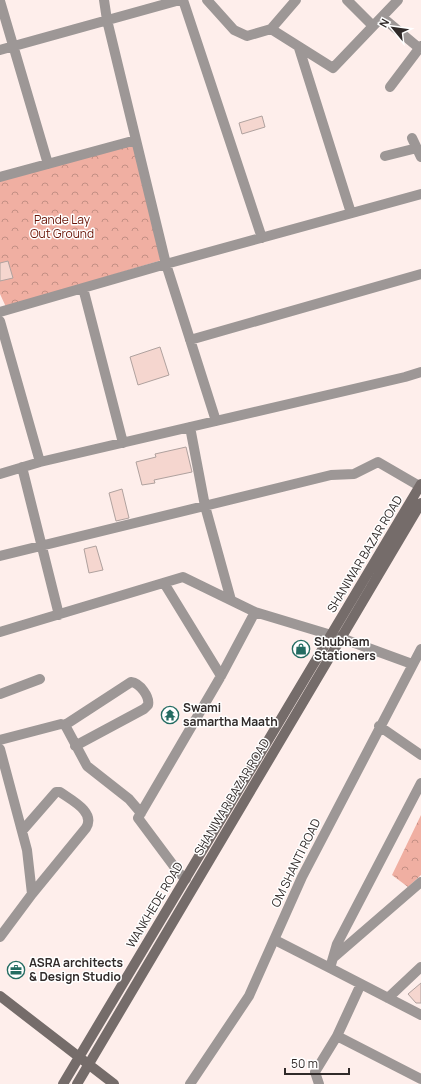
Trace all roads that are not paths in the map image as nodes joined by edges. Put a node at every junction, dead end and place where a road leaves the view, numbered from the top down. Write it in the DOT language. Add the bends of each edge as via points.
graph roads {
  1 [pos="104,0"];
  2 [pos="180,0"];
  3 [pos="183,0"];
  4 [pos="207,0"];
  5 [pos="296,0"];
  6 [pos="347,0"];
  7 [pos="398,0"];
  8 [pos="0,1"];
  9 [pos="382,17"];
  10 [pos="107,20"];
  11 [pos="373,26"];
  12 [pos="271,30"];
  13 [pos="13,46"];
  14 [pos="420,47"];
  15 [pos="299,48"];
  16 [pos="0,50"];
  17 [pos="390,87"];
  18 [pos="412,138"];
  19 [pos="136,140"];
  20 [pos="419,152"];
  21 [pos="385,156"];
  22 [pos="48,164"];
  23 [pos="0,176"];
  24 [pos="421,194"];
  25 [pos="351,213"];
  26 [pos="262,238"];
  27 [pos="166,264"];
  28 [pos="421,274"];
  29 [pos="82,288"];
  30 [pos="0,312"];
  31 [pos="0,321"];
  32 [pos="190,340"];
  33 [pos="421,372"];
  34 [pos="216,421"];
  35 [pos="190,427"];
  36 [pos="123,443"];
  37 [pos="40,462"];
  38 [pos="22,467"];
  39 [pos="0,474"];
  40 [pos="421,486"];
  41 [pos="421,503"];
  42 [pos="205,506"];
  43 [pos="41,546"];
  44 [pos="0,556"];
  45 [pos="164,583"];
  46 [pos="231,600"];
  47 [pos="255,612"];
  48 [pos="59,615"];
  49 [pos="0,632"];
  50 [pos="336,637"];
  51 [pos="421,649"];
  52 [pos="412,664"];
  53 [pos="221,676"];
  54 [pos="130,678"];
  55 [pos="40,679"];
  56 [pos="0,694"];
  57 [pos="63,725"];
  58 [pos="380,726"];
  59 [pos="0,740"];
  60 [pos="75,746"];
  61 [pos="0,749"];
  62 [pos="421,755"];
  63 [pos="421,783"];
  64 [pos="141,813"];
  65 [pos="22,831"];
  66 [pos="186,878"];
  67 [pos="421,882"];
  68 [pos="32,894"];
  69 [pos="0,937"];
  70 [pos="275,940"];
  71 [pos="331,963"];
  72 [pos="421,967"];
  73 [pos="361,984"];
  74 [pos="0,996"];
  75 [pos="388,998"];
  76 [pos="421,1015"];
  77 [pos="337,1036"];
  78 [pos="78,1058"];
  79 [pos="88,1066"];
  80 [pos="421,1080"];
  81 [pos="63,1084"];
  82 [pos="78,1084"];
  83 [pos="114,1084"];
  84 [pos="190,1084"];
  85 [pos="319,1084"];
  1 -- 10 [label="street"];
  2 -- 10 [label="street"];
  3 -- 26 [label="street"];
  4 -- 12 [label="street" via="234,30 247,36"];
  5 -- 12 [label="street"];
  6 -- 11 [label="street"];
  7 -- 9 [label="street"];
  8 -- 13 [label="street"];
  9 -- 11 [label="street"];
  9 -- 14 [label="street"];
  10 -- 13 [label="street"];
  10 -- 19 [label="street"];
  11 -- 15 [label="street" via="334,68"];
  12 -- 15 [label="street"];
  13 -- 16 [label="street"];
  13 -- 22 [label="street"];
  14 -- 17 [label="street"];
  15 -- 25 [label="street"];
  18 -- 20 [label="street"];
  19 -- 22 [label="street"];
  19 -- 27 [label="street"];
  20 -- 21 [label="street"];
  22 -- 23 [label="street"];
  24 -- 25 [label="street"];
  25 -- 26 [label="street"];
  26 -- 27 [label="street"];
  27 -- 29 [label="street"];
  27 -- 32 [label="street"];
  28 -- 32 [label="street"];
  29 -- 30 [label="street"];
  29 -- 36 [label="street"];
  31 -- 37 [label="street"];
  32 -- 34 [label="street"];
  33 -- 34 [label="street"];
  34 -- 35 [label="street"];
  35 -- 36 [label="street"];
  35 -- 42 [label="street"];
  36 -- 37 [label="street"];
  37 -- 38 [label="street"];
  38 -- 39 [label="street"];
  38 -- 43 [label="street"];
  40 -- 42 [label="street" via="378,462 354,474 331,475"];
  40 -- 50 [label="main road, SHANIWAR BAZAR ROAD"];
  41 -- 50 [label="main road, SHANIWAR BAZAR ROAD"];
  42 -- 43 [label="street"];
  42 -- 46 [label="street"];
  43 -- 44 [label="street"];
  43 -- 48 [label="street"];
  45 -- 46 [label="street" via="183,577"];
  45 -- 48 [label="street"];
  45 -- 53 [label="street"];
  46 -- 47 [label="street"];
  47 -- 50 [label="street"];
  47 -- 53 [label="street"];
  48 -- 49 [label="street"];
  50 -- 52 [label="street"];
  50 -- 66 [label="main road, WANKHEDE ROAD"];
  50 -- 79 [label="main road, SHANIWAR BAZAR ROAD"];
  51 -- 52 [label="street, OM SHANTI ROAD"];
  52 -- 58 [label="street, OM SHANTI ROAD"];
  53 -- 64 [label="street"];
  54 -- 57 [label="street"];
  55 -- 56 [label="street"];
  57 -- 59 [label="street"];
  57 -- 60 [label="street"];
  57 -- 60 [label="street" via="131,682 139,686 148,699 148,705 144,709"];
  58 -- 62 [label="street"];
  58 -- 70 [label="street, OM SHANTI ROAD" via="302,878"];
  60 -- 64 [label="street" via="87,766 129,799"];
  61 -- 65 [label="street"];
  63 -- 71 [label="street" via="337,944"];
  64 -- 66 [label="street" via="138,818 179,873"];
  65 -- 68 [label="street"];
  65 -- 68 [label="street" via="56,792 60,792 86,812 89,819 86,828"];
  66 -- 78 [label="main road, WANKHEDE ROAD"];
  67 -- 71 [label="street"];
  68 -- 69 [label="street"];
  70 -- 71 [label="street"];
  70 -- 84 [label="street, OM SHANTI ROAD" via="249,996"];
  71 -- 73 [label="street"];
  72 -- 75 [label="street"];
  73 -- 75 [label="street"];
  73 -- 77 [label="street"];
  74 -- 78 [label="main road"];
  75 -- 76 [label="street"];
  77 -- 80 [label="street"];
  77 -- 85 [label="street" via="315,1072"];
  78 -- 79 [label="main road"];
  78 -- 81 [label="main road, WANKHEDE ROAD"];
  79 -- 82 [label="main road, SHANIWAR BAZAR ROAD"];
  79 -- 83 [label="main road"];
}
